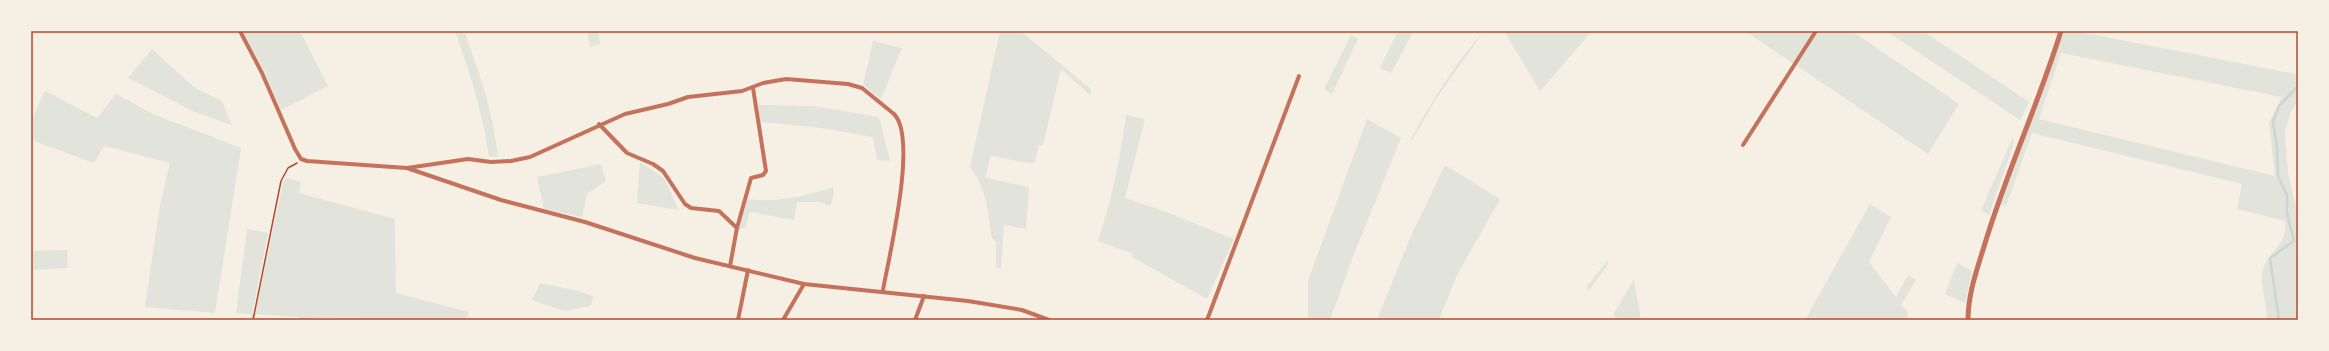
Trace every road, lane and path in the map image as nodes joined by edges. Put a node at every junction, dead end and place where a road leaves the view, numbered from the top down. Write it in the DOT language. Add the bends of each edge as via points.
graph roads {
  1 [pos="240,31"];
  2 [pos="1816,31"];
  3 [pos="2061,31"];
  4 [pos="1299,76"];
  5 [pos="753,88"];
  6 [pos="599,124"];
  7 [pos="1743,145"];
  8 [pos="301,159"];
  9 [pos="407,168"];
  10 [pos="737,228"];
  11 [pos="730,266"];
  12 [pos="748,270"];
  13 [pos="804,284"];
  14 [pos="883,290"];
  15 [pos="924,296"];
  16 [pos="253,320"];
  17 [pos="738,320"];
  18 [pos="783,320"];
  19 [pos="915,320"];
  20 [pos="1049,320"];
  21 [pos="1207,320"];
  22 [pos="1968,320"];
  1 -- 8 [label="street"];
  2 -- 7 [label="street"];
  3 -- 22 [label="street" via="1999,199 1972,286"];
  4 -- 21 [label="street"];
  5 -- 6 [label="street" via="723,95 702,94 688,97 625,114"];
  5 -- 10 [label="street" via="766,171 752,178"];
  5 -- 14 [label="street" via="763,83 786,79 848,84 862,88 898,118 903,138 902,182"];
  6 -- 9 [label="street" via="530,157 491,162 468,159"];
  6 -- 10 [label="street" via="627,153 663,171 684,204 691,208 719,211"];
  8 -- 9 [label="street"];
  8 -- 16 [label="path" via="288,168 281,181"];
  9 -- 11 [label="street" via="502,200 585,222 695,258"];
  10 -- 11 [label="street"];
  11 -- 12 [label="street"];
  12 -- 13 [label="street"];
  12 -- 17 [label="street"];
  13 -- 14 [label="street"];
  13 -- 18 [label="street"];
  14 -- 15 [label="street"];
  15 -- 19 [label="street"];
  15 -- 20 [label="street" via="1015,308"];
}
